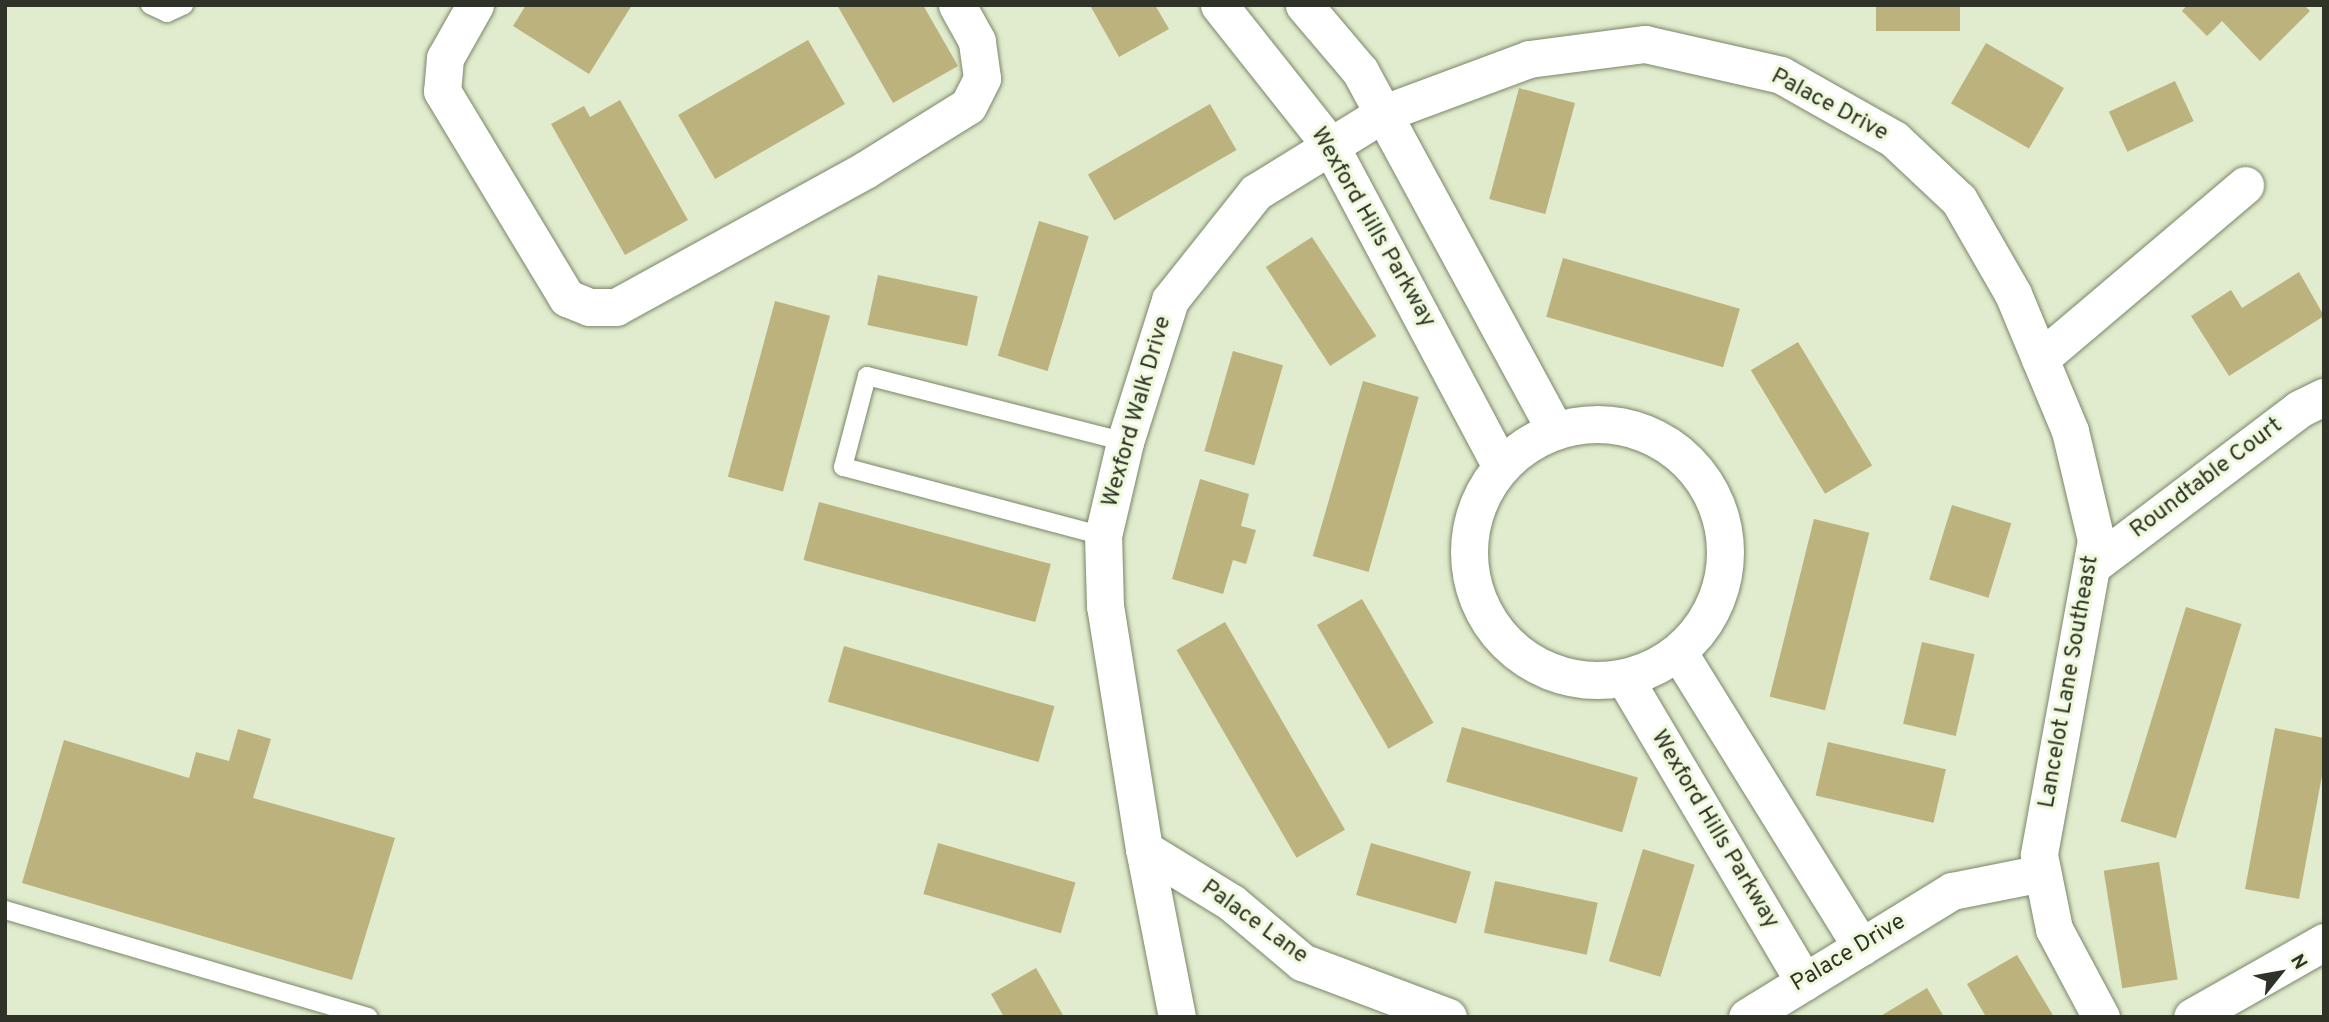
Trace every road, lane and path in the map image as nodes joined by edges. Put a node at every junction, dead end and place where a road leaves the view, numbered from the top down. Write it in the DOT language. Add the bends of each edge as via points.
graph roads {
  1 [pos="150,5"];
  2 [pos="184,5"];
  3 [pos="475,5"];
  4 [pos="957,5"];
  5 [pos="1219,5"];
  6 [pos="1304,5"];
  7 [pos="1384,113"];
  8 [pos="1330,145"];
  9 [pos="2245,185"];
  10 [pos="2040,359"];
  11 [pos="2324,397"];
  12 [pos="1555,430"];
  13 [pos="1125,442"];
  14 [pos="1501,466"];
  15 [pos="1103,536"];
  16 [pos="2093,565"];
  17 [pos="1679,653"];
  18 [pos="1625,679"];
  19 [pos="1144,849"];
  20 [pos="2042,873"];
  21 [pos="5,909"];
  22 [pos="2324,942"];
  23 [pos="1861,947"];
  24 [pos="1804,982"];
  25 [pos="369,1017"];
  26 [pos="1177,1017"];
  27 [pos="1448,1017"];
  28 [pos="1747,1017"];
  29 [pos="2101,1017"];
  30 [pos="2192,1017"];
  1 -- 2 [label="lane" via="167,13"];
  3 -- 4 [label="street" via="445,58 442,91 567,298 590,307 616,307 865,170 968,106 982,78 977,41"];
  5 -- 8 [label="street, Wexford Hills Parkway"];
  6 -- 7 [label="street" via="1360,71"];
  7 -- 8 [label="street, Wexford Walk Drive"];
  7 -- 10 [label="street, Palace Drive" via="1529,59 1645,44 1781,75 1894,139 1959,200 2013,294"];
  7 -- 12 [label="street"];
  8 -- 13 [label="street, Wexford Walk Drive" via="1256,192 1170,300"];
  8 -- 14 [label="street, Wexford Hills Parkway"];
  9 -- 10 [label="street"];
  10 -- 16 [label="street, Lancelot Lane Southeast" via="2070,431 2096,540"];
  11 -- 16 [label="street, Roundtable Court" via="2300,409"];
  12 -- 14 [label="street" via="1525,444"];
  12 -- 17 [label="street" via="1605,424 1655,437 1695,468 1720,513 1726,564 1711,613"];
  13 -- 15 [label="street, Wexford Walk Drive"];
  13 -- 15 [label="lane" via="867,376 843,467"];
  14 -- 18 [label="street" via="1477,505 1468,550 1476,596 1499,636 1535,665 1579,680"];
  15 -- 19 [label="street, Wexford Walk Drive" via="1105,606"];
  16 -- 20 [label="street, Lancelot Lane Southeast" via="2039,855"];
  17 -- 18 [label="street"];
  17 -- 23 [label="street"];
  18 -- 24 [label="street, Wexford Hills Parkway"];
  19 -- 26 [label="street, Wexford Walk Drive"];
  19 -- 27 [label="street, Palace Lane" via="1232,903 1302,962"];
  20 -- 23 [label="street, Palace Drive" via="1952,891"];
  20 -- 29 [label="street, Lancelot Lane Southeast" via="2054,929"];
  21 -- 25 [label="lane"];
  22 -- 30 [label="street"];
  23 -- 24 [label="street, Palace Drive"];
  24 -- 28 [label="street, Palace Drive"];
}
